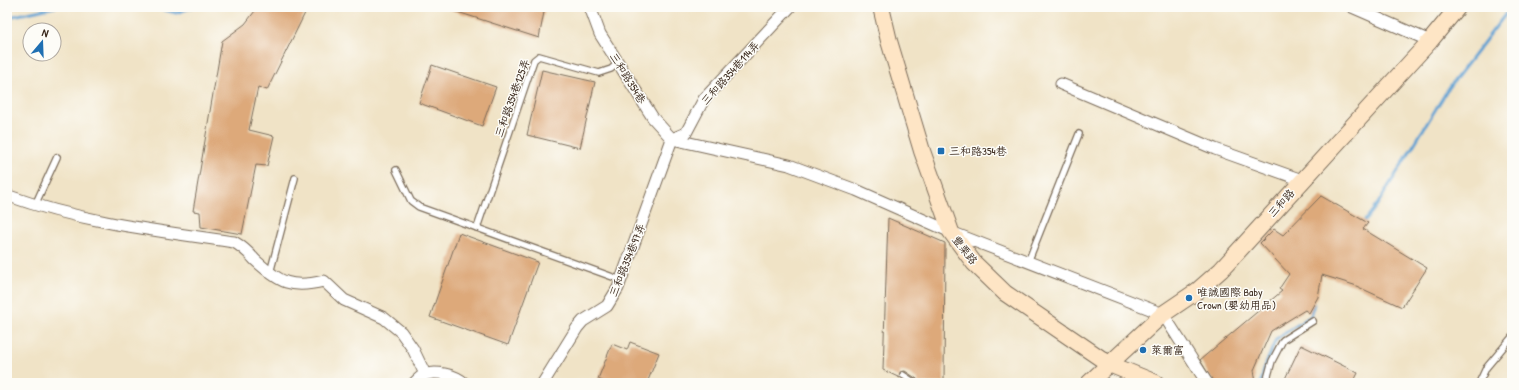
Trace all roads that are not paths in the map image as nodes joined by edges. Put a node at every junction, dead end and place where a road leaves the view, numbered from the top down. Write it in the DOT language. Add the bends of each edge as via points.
graph roads {
  1 [pos="590,7"];
  2 [pos="790,7"];
  3 [pos="881,7"];
  4 [pos="1352,7"];
  5 [pos="1458,7"];
  6 [pos="1430,41"];
  7 [pos="618,63"];
  8 [pos="1061,84"];
  9 [pos="1079,134"];
  10 [pos="672,139"];
  11 [pos="57,157"];
  12 [pos="396,170"];
  13 [pos="295,178"];
  14 [pos="1302,180"];
  15 [pos="9,196"];
  16 [pos="35,205"];
  17 [pos="477,228"];
  18 [pos="951,232"];
  19 [pos="1028,262"];
  20 [pos="270,273"];
  21 [pos="621,280"];
  22 [pos="1163,314"];
  23 [pos="1313,321"];
  24 [pos="1512,338"];
  25 [pos="1109,364"];
  26 [pos="425,374"];
  27 [pos="903,375"];
  28 [pos="414,383"];
  29 [pos="464,383"];
  30 [pos="543,383"];
  31 [pos="915,383"];
  32 [pos="1089,383"];
  33 [pos="1156,383"];
  34 [pos="1207,383"];
  35 [pos="1266,383"];
  36 [pos="1479,383"];
  1 -- 7 [label="street, 三和路354巷" via="600,34"];
  2 -- 10 [label="street, 三和路354巷114弄" via="704,99 686,133"];
  3 -- 18 [label="street, 豐栗路" via="922,151"];
  4 -- 6 [label="street"];
  5 -- 6 [label="street, 三和路"];
  6 -- 14 [label="street, 三和路"];
  7 -- 10 [label="street, 三和路354巷" via="653,118"];
  7 -- 17 [label="lane, 三和路354巷125弄" via="611,69 599,73 539,56 534,60"];
  8 -- 14 [label="street" via="1215,149"];
  9 -- 19 [label="lane"];
  10 -- 18 [label="street" via="789,165 856,190"];
  10 -- 21 [label="street, 三和路354巷97弄"];
  11 -- 16 [label="lane"];
  12 -- 17 [label="lane" via="411,201 419,207"];
  13 -- 20 [label="lane"];
  14 -- 22 [label="street, 三和路" via="1221,270 1197,291"];
  15 -- 16 [label="street"];
  16 -- 20 [label="street" via="136,228 234,242"];
  17 -- 21 [label="lane"];
  18 -- 19 [label="street"];
  18 -- 25 [label="street, 豐栗路" via="974,263 1005,293"];
  19 -- 22 [label="street"];
  20 -- 26 [label="street" via="292,285 324,281 344,300 384,318 401,332"];
  21 -- 30 [label="street, 三和路354巷97弄" via="607,306 583,321 577,328"];
  22 -- 25 [label="street, 三和路"];
  22 -- 34 [label="street"];
  23 -- 35 [label="lane" via="1283,340 1272,361"];
  24 -- 36 [label="lane" via="1486,368"];
  25 -- 32 [label="street, 三和路"];
  25 -- 33 [label="street, 豐栗路"];
  26 -- 28 [label="street"];
  26 -- 29 [label="street" via="444,373 459,378"];
  27 -- 31 [label="lane"];
}
